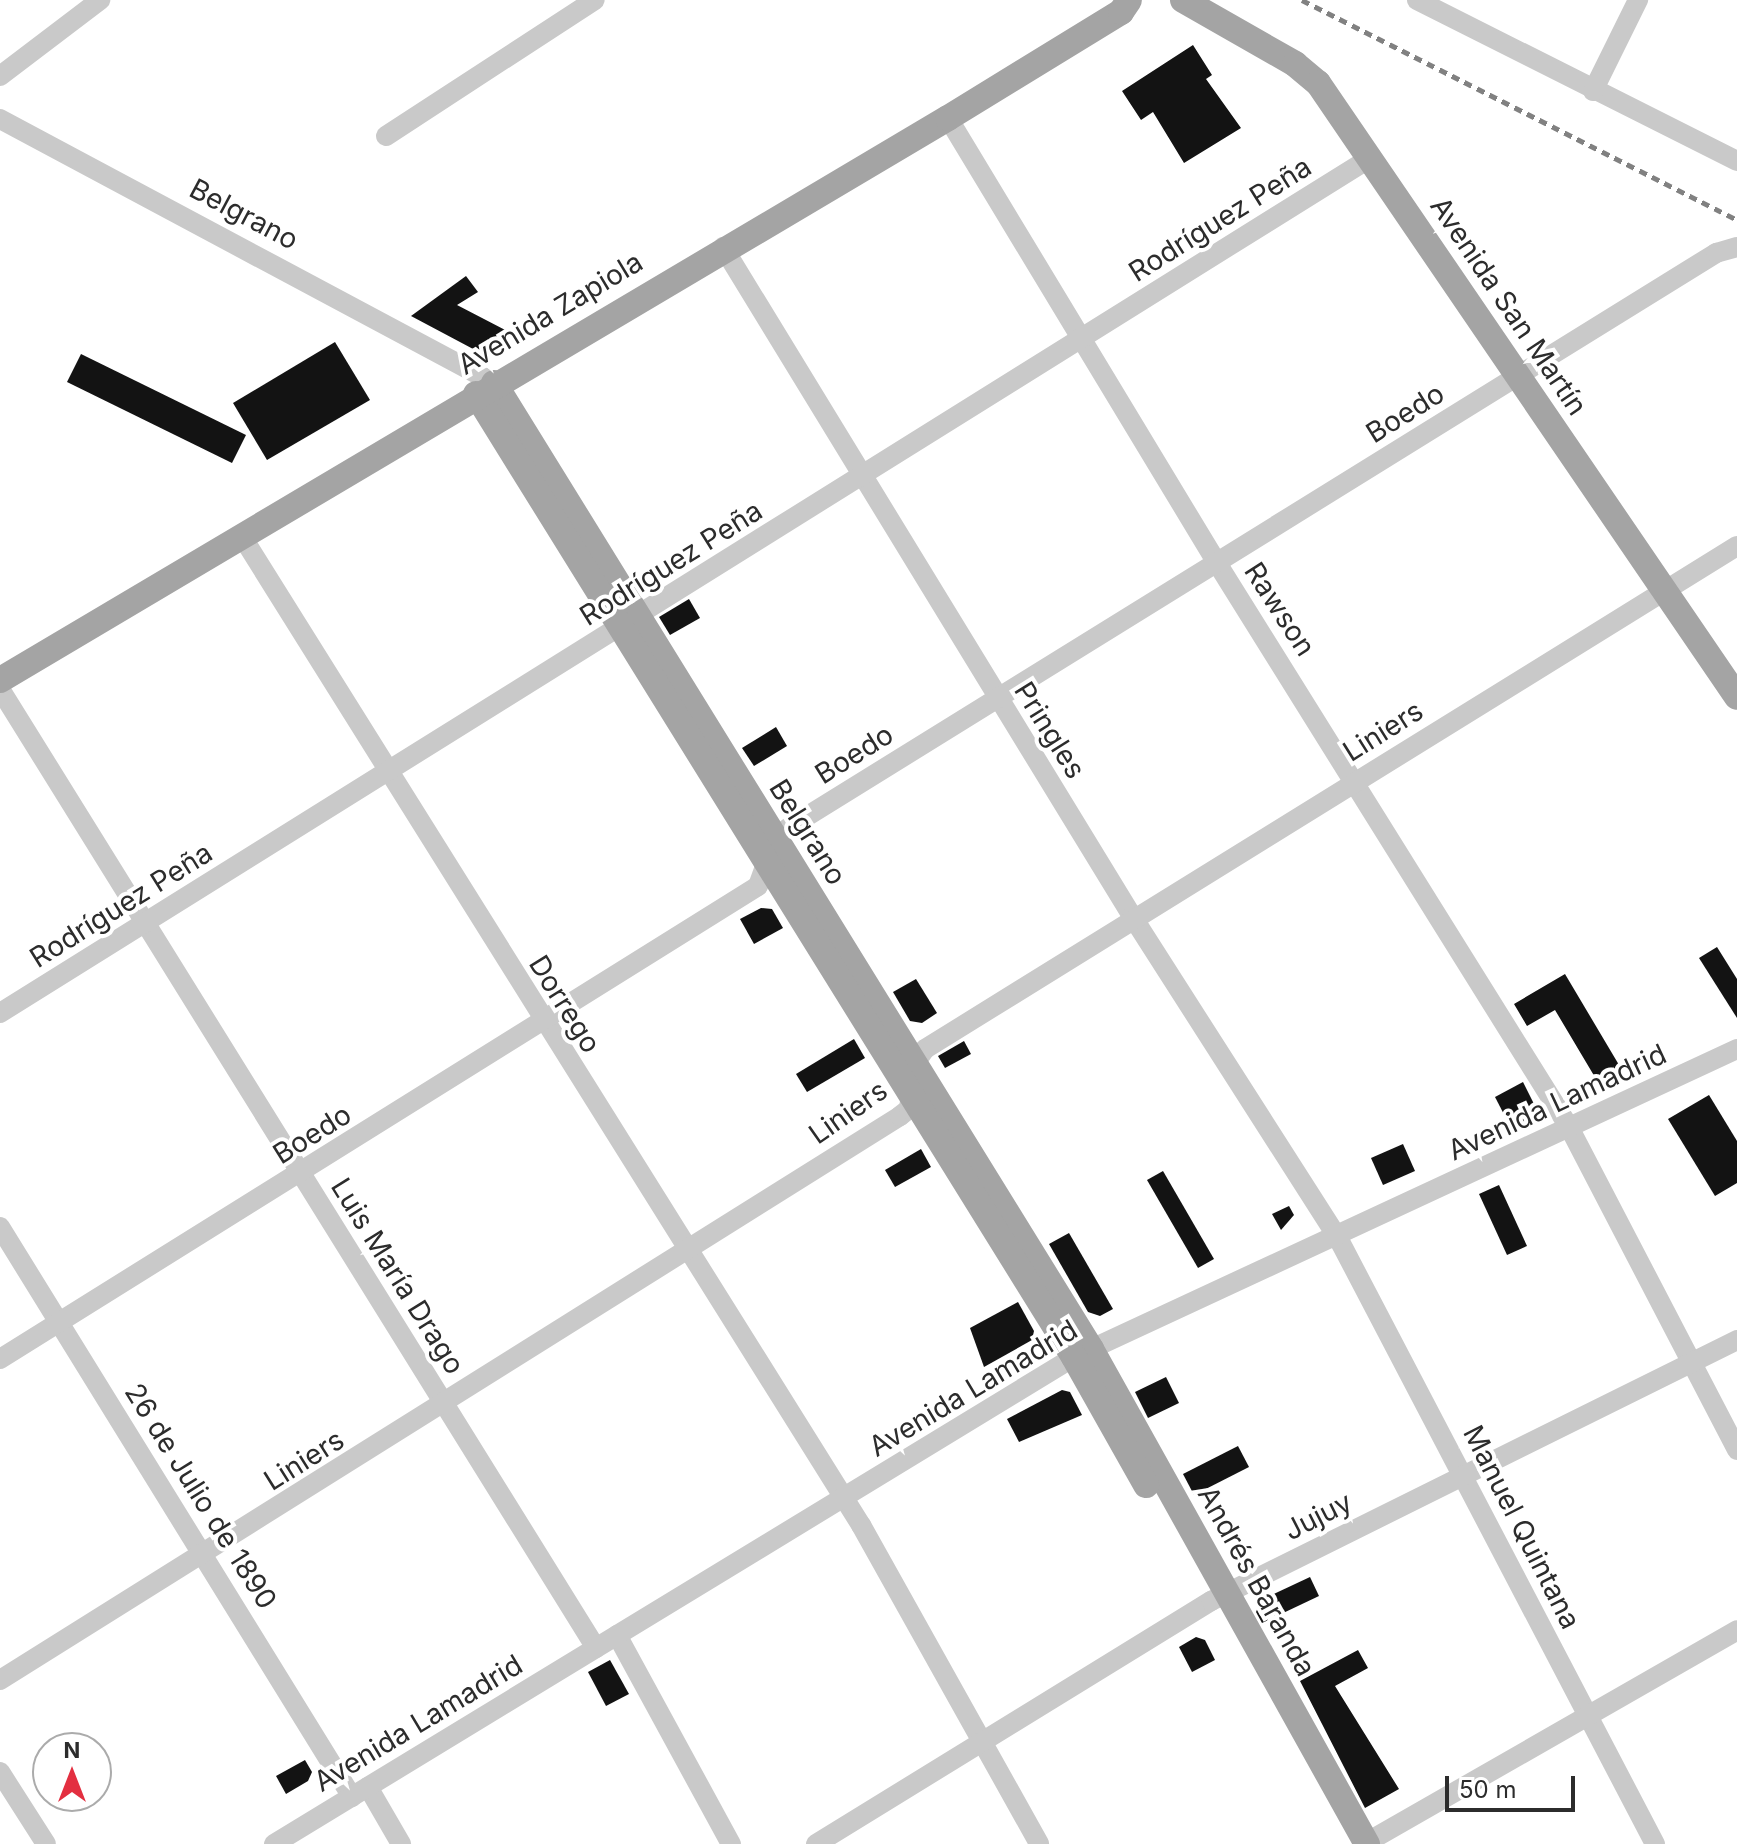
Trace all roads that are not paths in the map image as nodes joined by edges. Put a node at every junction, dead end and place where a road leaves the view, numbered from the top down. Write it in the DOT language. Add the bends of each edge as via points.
graph roads {
  1 [pos="100,0"];
  2 [pos="595,0"];
  3 [pos="1129,0"];
  4 [pos="1183,0"];
  5 [pos="1417,0"];
  6 [pos="1638,0"];
  7 [pos="0,76"];
  8 [pos="1593,91"];
  9 [pos="948,118"];
  10 [pos="0,119"];
  11 [pos="386,136"];
  12 [pos="1370,158"];
  13 [pos="1736,158"];
  14 [pos="723,247"];
  15 [pos="1731,248"];
  16 [pos="1081,341"];
  17 [pos="1518,376"];
  18 [pos="485,388"];
  19 [pos="862,477"];
  20 [pos="243,538"];
  21 [pos="1737,546"];
  22 [pos="1217,563"];
  23 [pos="1664,590"];
  24 [pos="628,623"];
  25 [pos="0,680"];
  26 [pos="0,689"];
  27 [pos="1737,697"];
  28 [pos="997,698"];
  29 [pos="387,774"];
  30 [pos="1356,781"];
  31 [pos="771,851"];
  32 [pos="1132,916"];
  33 [pos="144,924"];
  34 [pos="0,1013"];
  35 [pos="544,1022"];
  36 [pos="1737,1049"];
  37 [pos="915,1063"];
  38 [pos="913,1096"];
  39 [pos="1569,1127"];
  40 [pos="301,1173"];
  41 [pos="0,1227"];
  42 [pos="1337,1236"];
  43 [pos="685,1249"];
  44 [pos="60,1322"];
  45 [pos="1737,1340"];
  46 [pos="1083,1353"];
  47 [pos="0,1359"];
  48 [pos="1691,1361"];
  49 [pos="444,1403"];
  50 [pos="1737,1450"];
  51 [pos="1464,1474"];
  52 [pos="844,1497"];
  53 [pos="206,1555"];
  54 [pos="1219,1597"];
  55 [pos="1737,1630"];
  56 [pos="617,1635"];
  57 [pos="596,1648"];
  58 [pos="0,1680"];
  59 [pos="1587,1716"];
  60 [pos="984,1742"];
  61 [pos="0,1772"];
  62 [pos="360,1792"];
  63 [pos="46,1844"];
  64 [pos="274,1844"];
  65 [pos="401,1844"];
  66 [pos="731,1844"];
  67 [pos="816,1844"];
  68 [pos="1039,1844"];
  69 [pos="1361,1844"];
  70 [pos="1655,1844"];
  1 -- 7 [label="street"];
  2 -- 11 [label="street"];
  3 -- 9 [label="main road, Avenida Zapiola" via="1121,12"];
  4 -- 12 [label="main road, Avenida San Martín" via="1308,73"];
  5 -- 8 [label="street"];
  6 -- 8 [label="street"];
  8 -- 13 [label="street"];
  9 -- 14 [label="main road, Avenida Zapiola"];
  9 -- 16 [label="street, Rawson"];
  10 -- 18 [label="street, Belgrano" via="457,365"];
  12 -- 16 [label="street, Rodríguez Peña"];
  12 -- 17 [label="main road, Avenida San Martín"];
  14 -- 18 [label="main road, Avenida Zapiola"];
  14 -- 19 [label="street, Pringles"];
  15 -- 17 [label="street, Boedo"];
  16 -- 19 [label="street, Rodríguez Peña"];
  16 -- 22 [label="street, Rawson"];
  17 -- 22 [label="street, Boedo"];
  17 -- 23 [label="main road, Avenida San Martín"];
  18 -- 20 [label="main road, Avenida Zapiola"];
  18 -- 24 [label="main road, Belgrano"];
  19 -- 24 [label="street, Rodríguez Peña"];
  19 -- 28 [label="street, Pringles"];
  20 -- 25 [label="main road, Avenida Zapiola"];
  20 -- 29 [label="street, Dorrego"];
  21 -- 23 [label="street, Liniers"];
  22 -- 28 [label="street, Boedo"];
  22 -- 30 [label="street, Rawson"];
  23 -- 27 [label="main road, Avenida San Martín"];
  23 -- 30 [label="street, Liniers"];
  24 -- 29 [label="street, Rodríguez Peña"];
  24 -- 31 [label="main road, Belgrano"];
  26 -- 33 [label="street, Luis María Drago"];
  28 -- 31 [label="street, Boedo"];
  28 -- 32 [label="street, Pringles"];
  29 -- 33 [label="street, Rodríguez Peña"];
  29 -- 35 [label="street, Dorrego"];
  30 -- 32 [label="street, Liniers"];
  30 -- 39 [label="street, Rawson"];
  31 -- 35 [label="street, Boedo" via="758,886"];
  31 -- 37 [label="main road, Belgrano"];
  31 -- 38 [label="main road, Belgrano"];
  32 -- 37 [label="street, Liniers" via="925,1049"];
  32 -- 42 [label="street, Pringles"];
  33 -- 34 [label="street, Rodríguez Peña"];
  33 -- 40 [label="street, Luis María Drago"];
  35 -- 40 [label="street, Boedo"];
  35 -- 43 [label="street, Dorrego"];
  36 -- 39 [label="street, Avenida Lamadrid"];
  37 -- 38 [label="street, Liniers"];
  37 -- 46 [label="main road, Belgrano"];
  38 -- 43 [label="street, Liniers" via="900,1116"];
  38 -- 46 [label="main road, Belgrano"];
  39 -- 42 [label="street, Avenida Lamadrid"];
  39 -- 48 [label="street, Rawson"];
  40 -- 44 [label="street, Boedo"];
  40 -- 49 [label="street, Luis María Drago"];
  41 -- 44 [label="street, 26 de Julio de 1890"];
  42 -- 46 [label="street, Avenida Lamadrid"];
  42 -- 51 [label="street, Manuel Quintana"];
  43 -- 49 [label="street, Liniers"];
  43 -- 52 [label="street, Dorrego"];
  44 -- 47 [label="street, Boedo"];
  44 -- 53 [label="street, 26 de Julio de 1890"];
  45 -- 48 [label="street, Jujuy"];
  46 -- 52 [label="street, Avenida Lamadrid"];
  46 -- 54 [label="main road, Andrés Baranda"];
  48 -- 50 [label="street, Rawson"];
  48 -- 51 [label="street, Jujuy"];
  49 -- 53 [label="street, Liniers"];
  49 -- 57 [label="street, Luis María Drago"];
  51 -- 54 [label="street, Jujuy"];
  51 -- 59 [label="street, Manuel Quintana"];
  52 -- 56 [label="street, Avenida Lamadrid"];
  52 -- 60 [label="street, Dorrego"];
  53 -- 58 [label="street, Liniers"];
  53 -- 62 [label="street, 26 de Julio de 1890"];
  54 -- 60 [label="street, Jujuy"];
  54 -- 69 [label="main road, Andrés Baranda"];
  55 -- 59 [label="street"];
  56 -- 57 [label="street, Avenida Lamadrid"];
  56 -- 66 [label="street"];
  57 -- 62 [label="street, Avenida Lamadrid"];
  59 -- 69 [label="street"];
  59 -- 70 [label="street, Manuel Quintana"];
  60 -- 67 [label="street, Jujuy"];
  60 -- 68 [label="street, Dorrego"];
  61 -- 63 [label="street"];
  62 -- 64 [label="street, Avenida Lamadrid"];
  62 -- 65 [label="street, 26 de Julio de 1890"];
}
